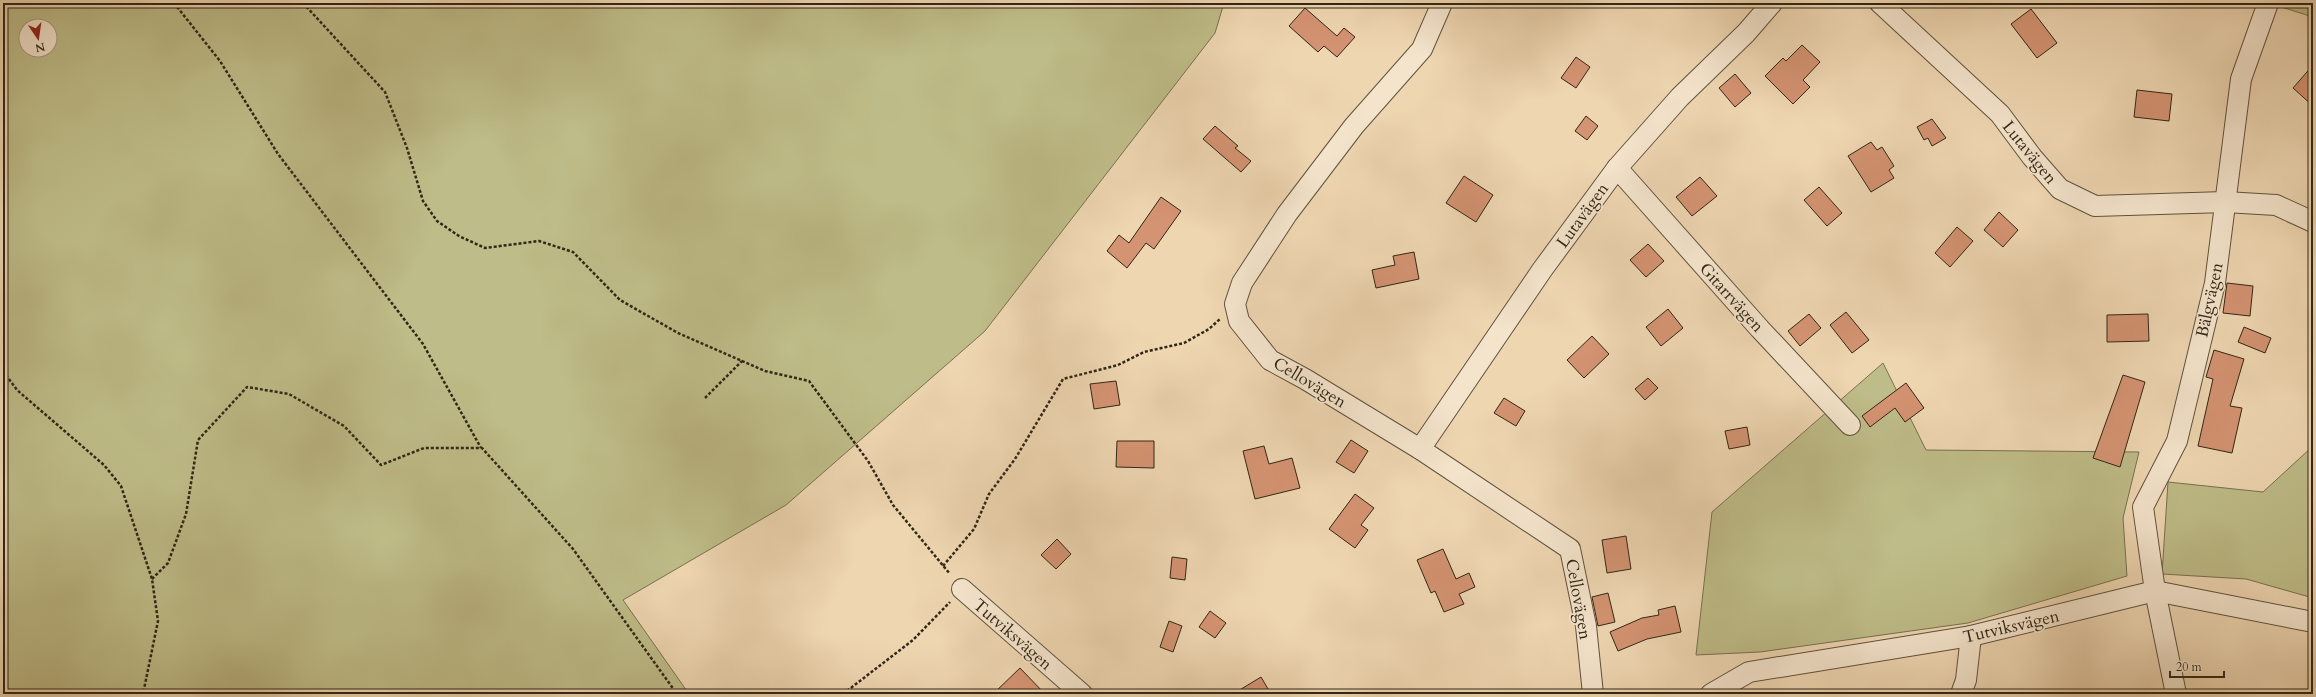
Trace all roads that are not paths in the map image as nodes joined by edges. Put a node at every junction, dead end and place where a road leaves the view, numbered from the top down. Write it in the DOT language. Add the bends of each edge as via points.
graph roads {
  1 [pos="1442,3"];
  2 [pos="1772,3"];
  3 [pos="1880,3"];
  4 [pos="2268,3"];
  5 [pos="1617,168"];
  6 [pos="2225,202"];
  7 [pos="2313,222"];
  8 [pos="1850,425"];
  9 [pos="1420,449"];
  10 [pos="962,589"];
  11 [pos="2155,591"];
  12 [pos="2313,622"];
  13 [pos="1971,636"];
  14 [pos="1082,694"];
  15 [pos="1592,694"];
  16 [pos="1711,694"];
  17 [pos="1961,694"];
  18 [pos="2176,694"];
  1 -- 9 [label="street, Cellovägen" via="1422,49 1354,126 1287,214 1242,283 1235,304 1239,321 1270,360"];
  2 -- 5 [label="street, Lutavägen" via="1680,98"];
  3 -- 6 [label="street, Lutavägen" via="2000,114 2060,189 2095,206"];
  4 -- 6 [label="street, Bälgvägen" via="2242,79"];
  5 -- 8 [label="street, Gitarrvägen" via="1760,329"];
  5 -- 9 [label="street, Lutavägen" via="1538,276"];
  6 -- 7 [label="street, Lutavägen" via="2276,205"];
  6 -- 11 [label="street, Bälgvägen" via="2215,282 2177,441 2143,507"];
  9 -- 15 [label="street, Cellovägen" via="1570,549 1586,626"];
  10 -- 14 [label="street, Tutviksvägen"];
  11 -- 12 [label="street, Tutviksvägen"];
  11 -- 13 [label="street, Tutviksvägen"];
  11 -- 18 [label="street, Bälgvägen"];
  13 -- 16 [label="street, Tutviksvägen" via="1749,672"];
  13 -- 17 [label="street" via="1966,680"];
}
